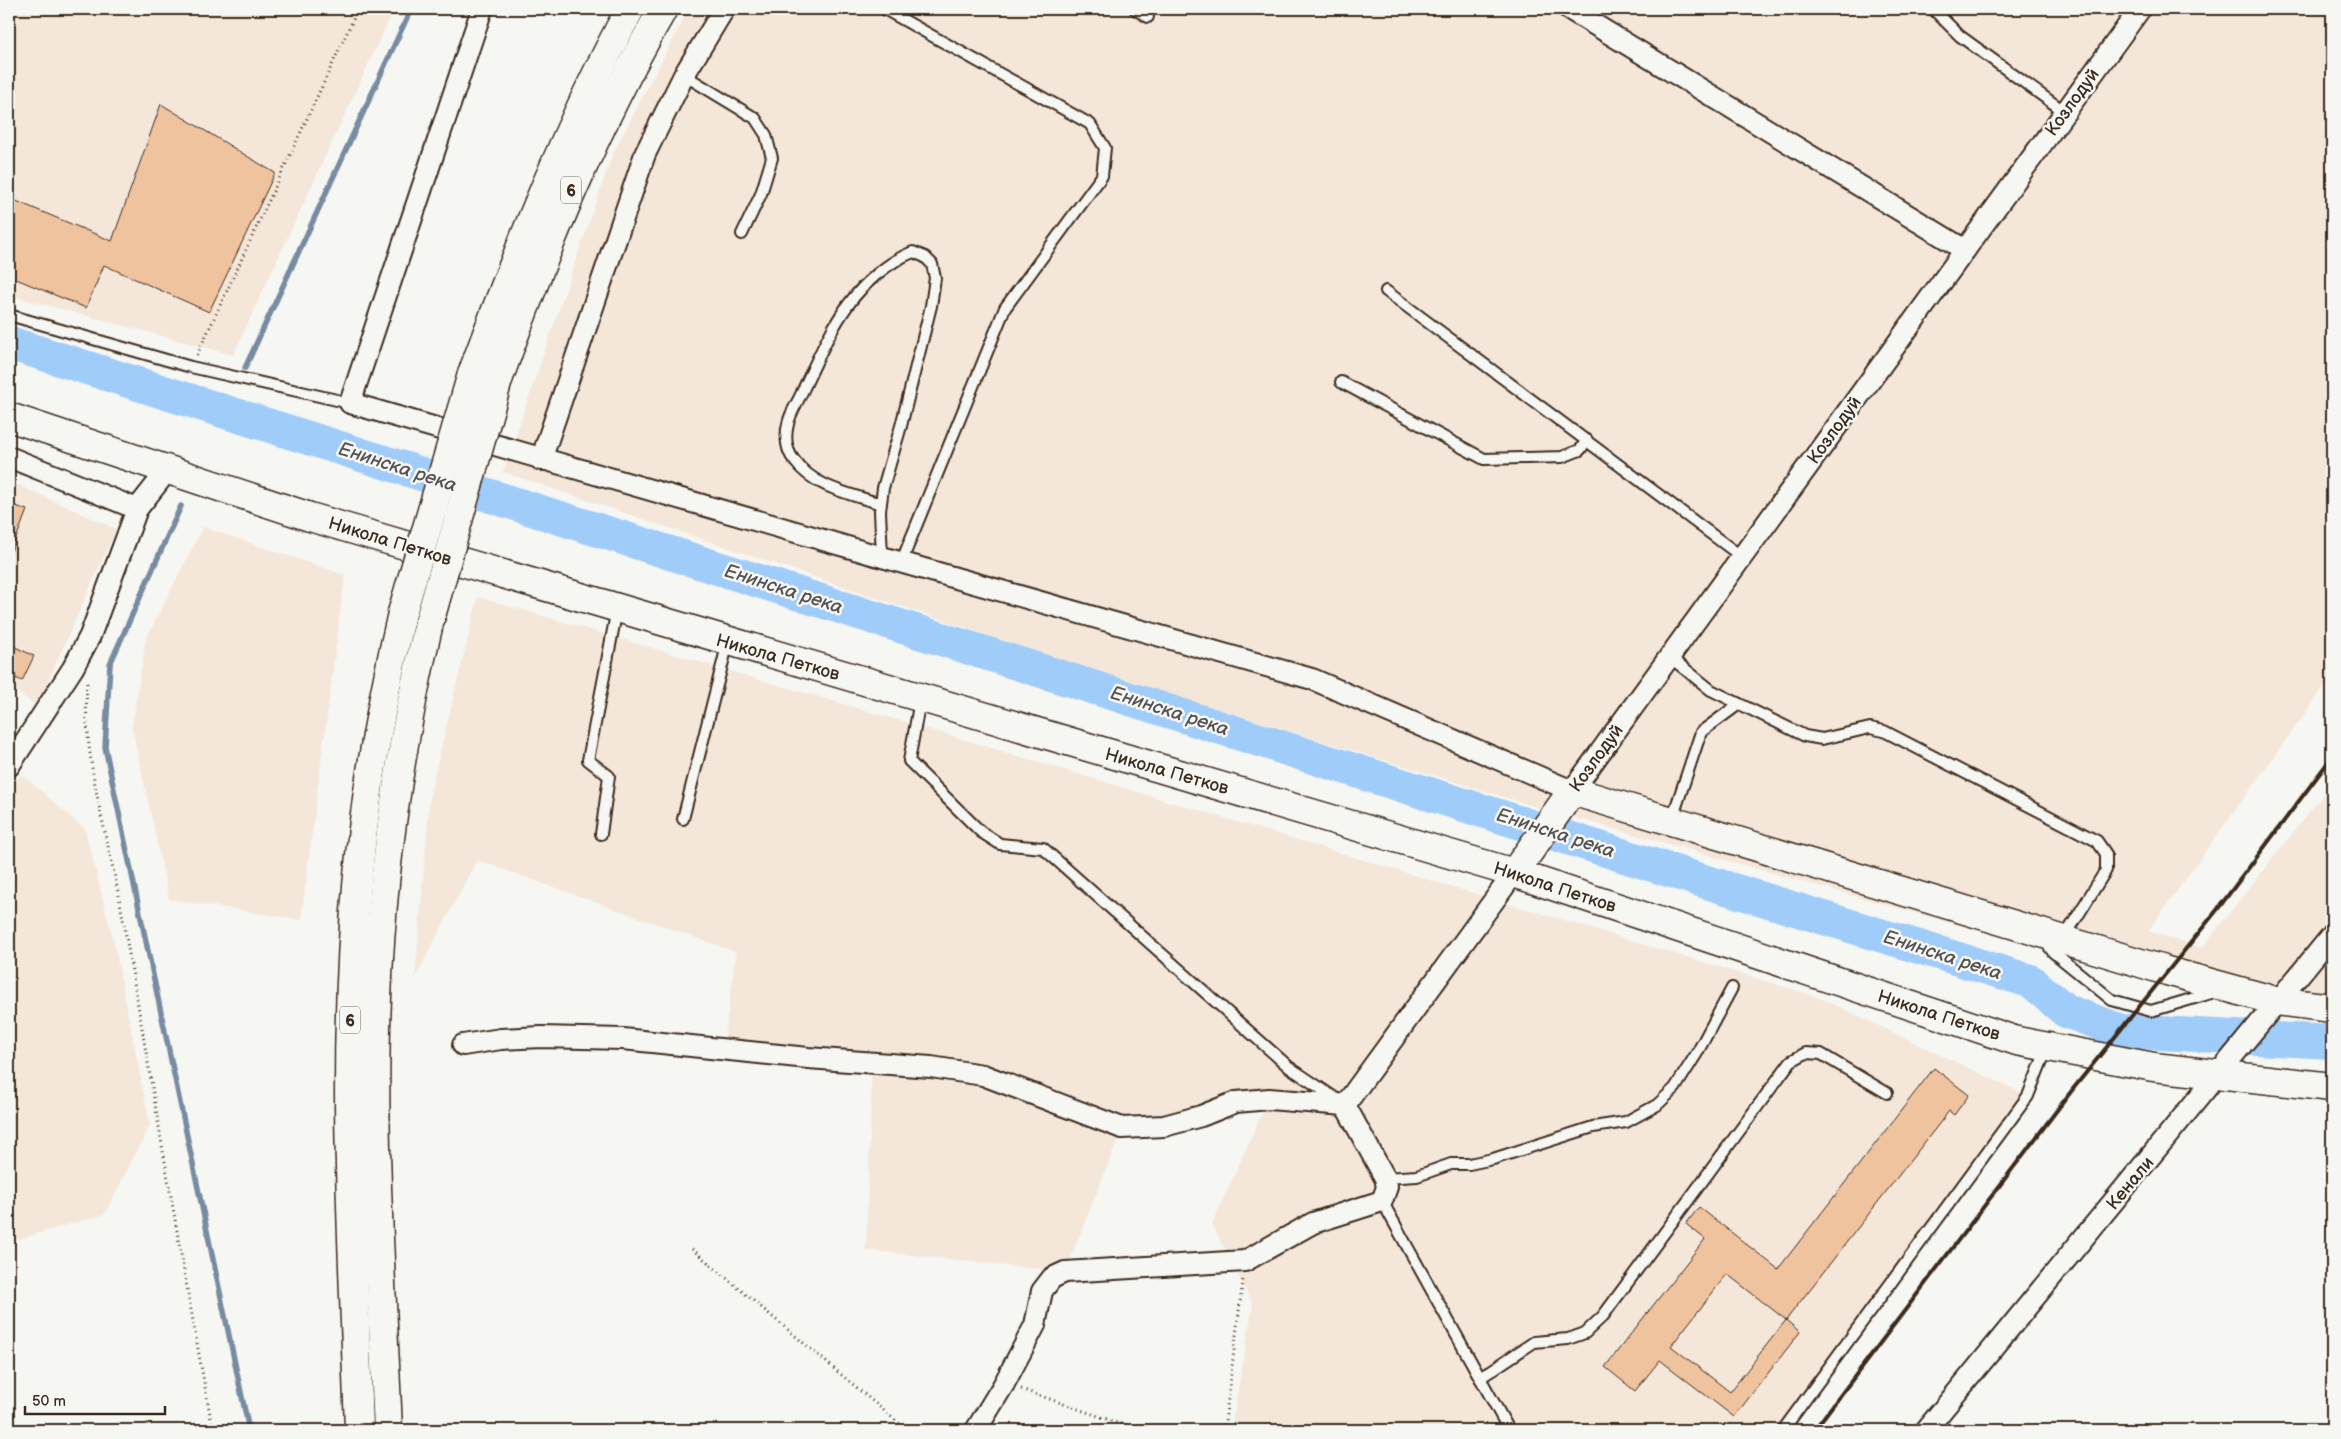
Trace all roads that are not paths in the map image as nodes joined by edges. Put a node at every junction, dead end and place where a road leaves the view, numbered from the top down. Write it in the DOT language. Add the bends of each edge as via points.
graph roads {
  1 [pos="482,9"];
  2 [pos="630,9"];
  3 [pos="663,9"];
  4 [pos="724,9"];
  5 [pos="884,9"];
  6 [pos="1135,9"];
  7 [pos="1570,9"];
  8 [pos="1933,9"];
  9 [pos="2140,9"];
  10 [pos="1148,17"];
  11 [pos="684,75"];
  12 [pos="2065,112"];
  13 [pos="742,234"];
  14 [pos="1965,250"];
  15 [pos="1386,291"];
  16 [pos="9,315"];
  17 [pos="1341,382"];
  18 [pos="350,403"];
  19 [pos="9,417"];
  20 [pos="1587,440"];
  21 [pos="9,457"];
  22 [pos="541,460"];
  23 [pos="167,471"];
  24 [pos="881,504"];
  25 [pos="137,509"];
  26 [pos="882,557"];
  27 [pos="1742,557"];
  28 [pos="901,563"];
  29 [pos="616,609"];
  30 [pos="728,642"];
  31 [pos="1670,657"];
  32 [pos="921,699"];
  33 [pos="1739,704"];
  34 [pos="9,766"];
  35 [pos="1566,800"];
  36 [pos="683,820"];
  37 [pos="1671,821"];
  38 [pos="601,834"];
  39 [pos="1522,863"];
  40 [pos="2051,935"];
  41 [pos="2332,935"];
  42 [pos="1732,988"];
  43 [pos="2228,988"];
  44 [pos="2272,1007"];
  45 [pos="2332,1008"];
  46 [pos="464,1045"];
  47 [pos="2047,1047"];
  48 [pos="2227,1066"];
  49 [pos="2332,1087"];
  50 [pos="1887,1093"];
  51 [pos="1345,1105"];
  52 [pos="1386,1178"];
  53 [pos="1382,1201"];
  54 [pos="1480,1378"];
  55 [pos="359,1430"];
  56 [pos="388,1430"];
  57 [pos="976,1430"];
  58 [pos="1508,1430"];
  59 [pos="1783,1430"];
  60 [pos="1926,1430"];
  1 -- 18 [label="street"];
  2 -- 55 [label="main road, 6, bridge" via="584,97 544,186 472,374 402,613 385,687 356,887 353,943 348,1086"];
  3 -- 56 [label="main road, 6, bridge" via="566,201 498,380 429,623 398,769 376,999 377,1149"];
  4 -- 11 [label="street"];
  5 -- 28 [label="lane" via="1090,124 1105,148 1102,176 1005,308"];
  6 -- 10 [label="lane"];
  7 -- 14 [label="street"];
  8 -- 12 [label="lane" via="1960,36"];
  9 -- 12 [label="street, Козлодуй"];
  11 -- 13 [label="lane" via="755,118 766,135 772,158 761,194"];
  11 -- 22 [label="street" via="630,192"];
  12 -- 14 [label="street, Козлодуй"];
  14 -- 27 [label="street, Козлодуй"];
  15 -- 20 [label="lane"];
  16 -- 18 [label="lane" via="191,367"];
  17 -- 20 [label="lane" via="1484,459 1562,457 1580,450"];
  18 -- 22 [label="street"];
  19 -- 23 [label="main road, Никола Петков"];
  20 -- 27 [label="lane"];
  21 -- 25 [label="street"];
  22 -- 26 [label="street"];
  23 -- 25 [label="street"];
  23 -- 29 [label="main road, Никола Петков"];
  24 -- 24 [label="lane" via="931,306 935,278 932,264 913,252 897,258 848,304 788,423 786,444 793,460 810,477"];
  24 -- 26 [label="lane"];
  25 -- 34 [label="street" via="90,636"];
  26 -- 28 [label="street"];
  27 -- 31 [label="street, Козлодуй"];
  28 -- 35 [label="street" via="1312,679"];
  29 -- 30 [label="main road, Никола Петков"];
  29 -- 38 [label="lane" via="588,760 609,776"];
  30 -- 32 [label="main road, Никола Петков"];
  30 -- 36 [label="lane"];
  31 -- 33 [label="lane" via="1711,690"];
  31 -- 35 [label="street, Козлодуй"];
  32 -- 39 [label="main road, Никола Петков"];
  32 -- 51 [label="lane" via="909,761 981,832 1000,844 1042,848 1289,1067"];
  33 -- 37 [label="lane" via="1701,732"];
  33 -- 40 [label="lane" via="1805,736 1822,739 1870,728 1884,731 2097,841 2106,854 2106,870"];
  35 -- 37 [label="main road"];
  35 -- 39 [label="main road, Козлодуй"];
  37 -- 40 [label="main road"];
  39 -- 47 [label="main road, Никола Петков" via="2016,1041"];
  39 -- 51 [label="street"];
  40 -- 43 [label="main road"];
  40 -- 43 [label="lane" via="2053,952 2112,1000 2151,1011"];
  41 -- 44 [label="street, Кенали"];
  42 -- 52 [label="lane" via="1675,1088 1657,1105 1626,1122 1593,1127 1493,1159 1451,1164 1417,1176"];
  43 -- 44 [label="main road"];
  44 -- 45 [label="main road"];
  44 -- 48 [label="street, Кенали"];
  46 -- 51 [label="street" via="541,1037 623,1039 931,1067 983,1075 1122,1128 1164,1126 1236,1102 1268,1099"];
  47 -- 48 [label="main road, Никола Петков" via="2154,1067"];
  47 -- 59 [label="lane" via="2028,1096"];
  48 -- 49 [label="main road, Никола Петков"];
  48 -- 60 [label="street, Кенали"];
  50 -- 54 [label="lane" via="1821,1054 1806,1052 1791,1061 1603,1316 1585,1332 1568,1339 1534,1342"];
  51 -- 52 [label="street"];
  52 -- 53 [label="street" via="1387,1187"];
  53 -- 54 [label="lane"];
  53 -- 57 [label="street" via="1313,1224 1245,1261 1065,1272 1052,1278 1042,1291 1035,1325"];
  54 -- 58 [label="lane"];
}
